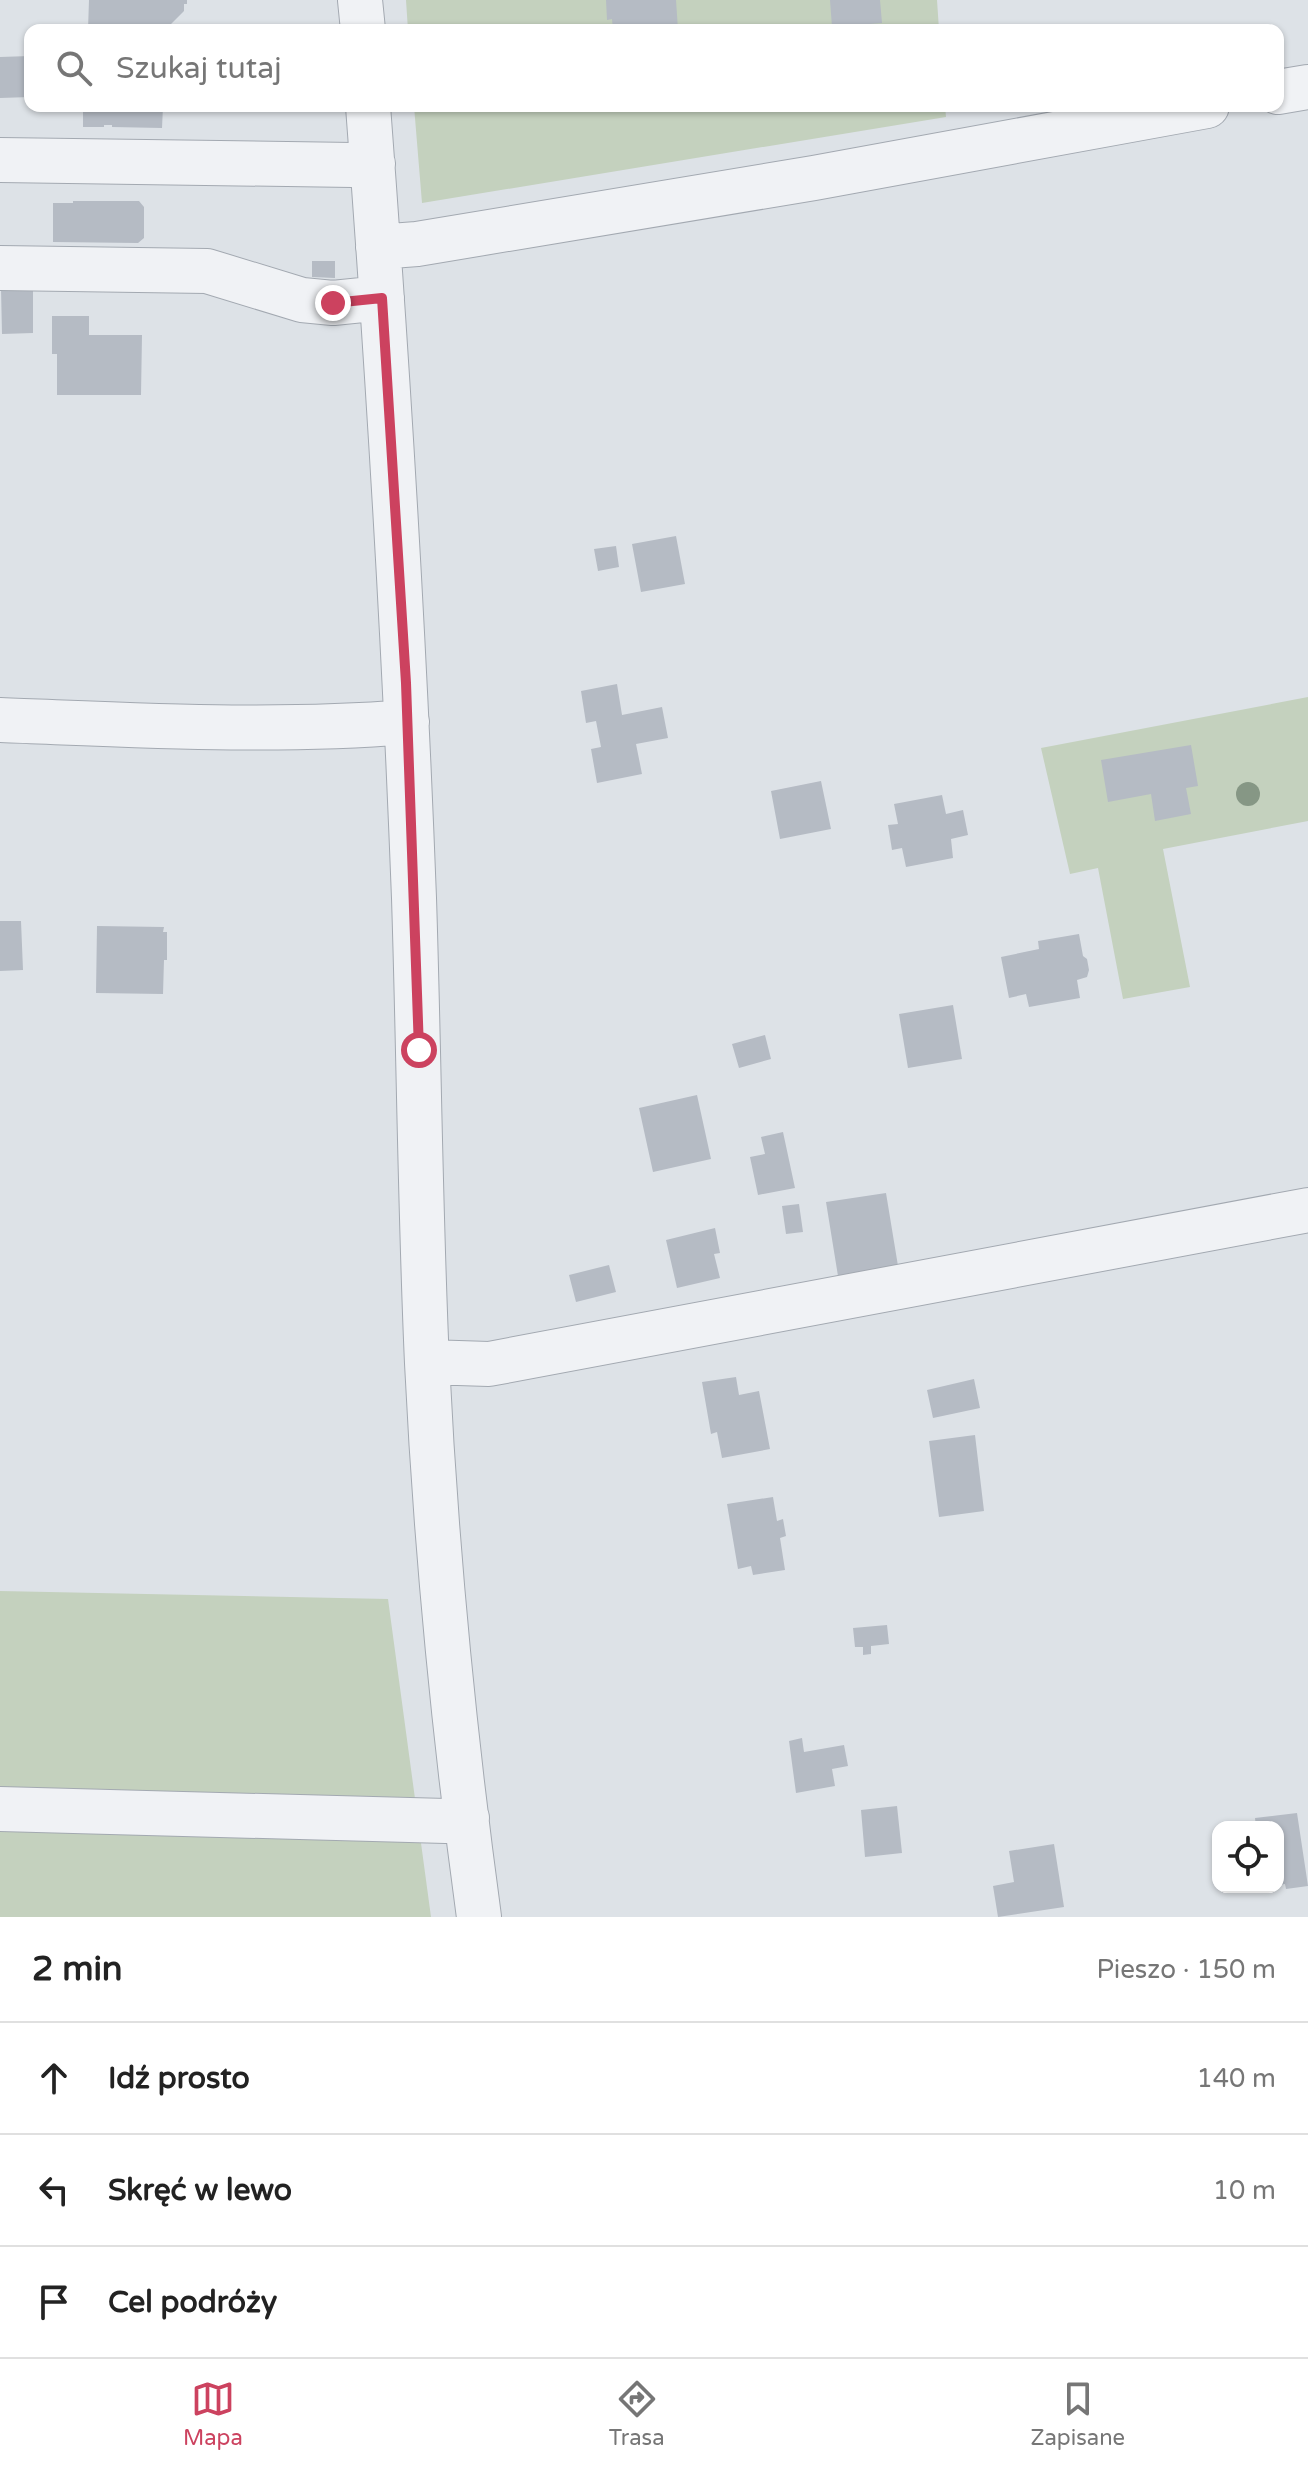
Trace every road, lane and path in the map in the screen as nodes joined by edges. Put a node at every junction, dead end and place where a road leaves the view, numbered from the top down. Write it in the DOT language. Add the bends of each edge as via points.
graph roads {
  1 [pos="360,0"];
  2 [pos="362,24"];
  3 [pos="1308,87"];
  4 [pos="1284,91"];
  5 [pos="369,112"];
  6 [pos="1174,112"];
  7 [pos="0,160"];
  8 [pos="373,164"];
  9 [pos="378,247"];
  10 [pos="0,268"];
  11 [pos="382,298"];
  12 [pos="0,720"];
  13 [pos="407,722"];
  14 [pos="1308,1210"];
  15 [pos="427,1362"];
  16 [pos="0,1809"];
  17 [pos="467,1818"];
  18 [pos="479,1917"];
  1 -- 2 [label="street"];
  3 -- 4 [label="street"];
  5 -- 8 [label="street"];
  6 -- 9 [label="street" via="814,178"];
  7 -- 8 [label="street"];
  8 -- 9 [label="street"];
  9 -- 11 [label="street"];
  10 -- 11 [label="street" via="207,271 302,300"];
  11 -- 13 [label="street"];
  12 -- 13 [label="street" via="254,728"];
  13 -- 15 [label="street"];
  14 -- 15 [label="street" via="489,1364"];
  15 -- 17 [label="street" via="439,1547"];
  16 -- 17 [label="street"];
  17 -- 18 [label="street"];
}
